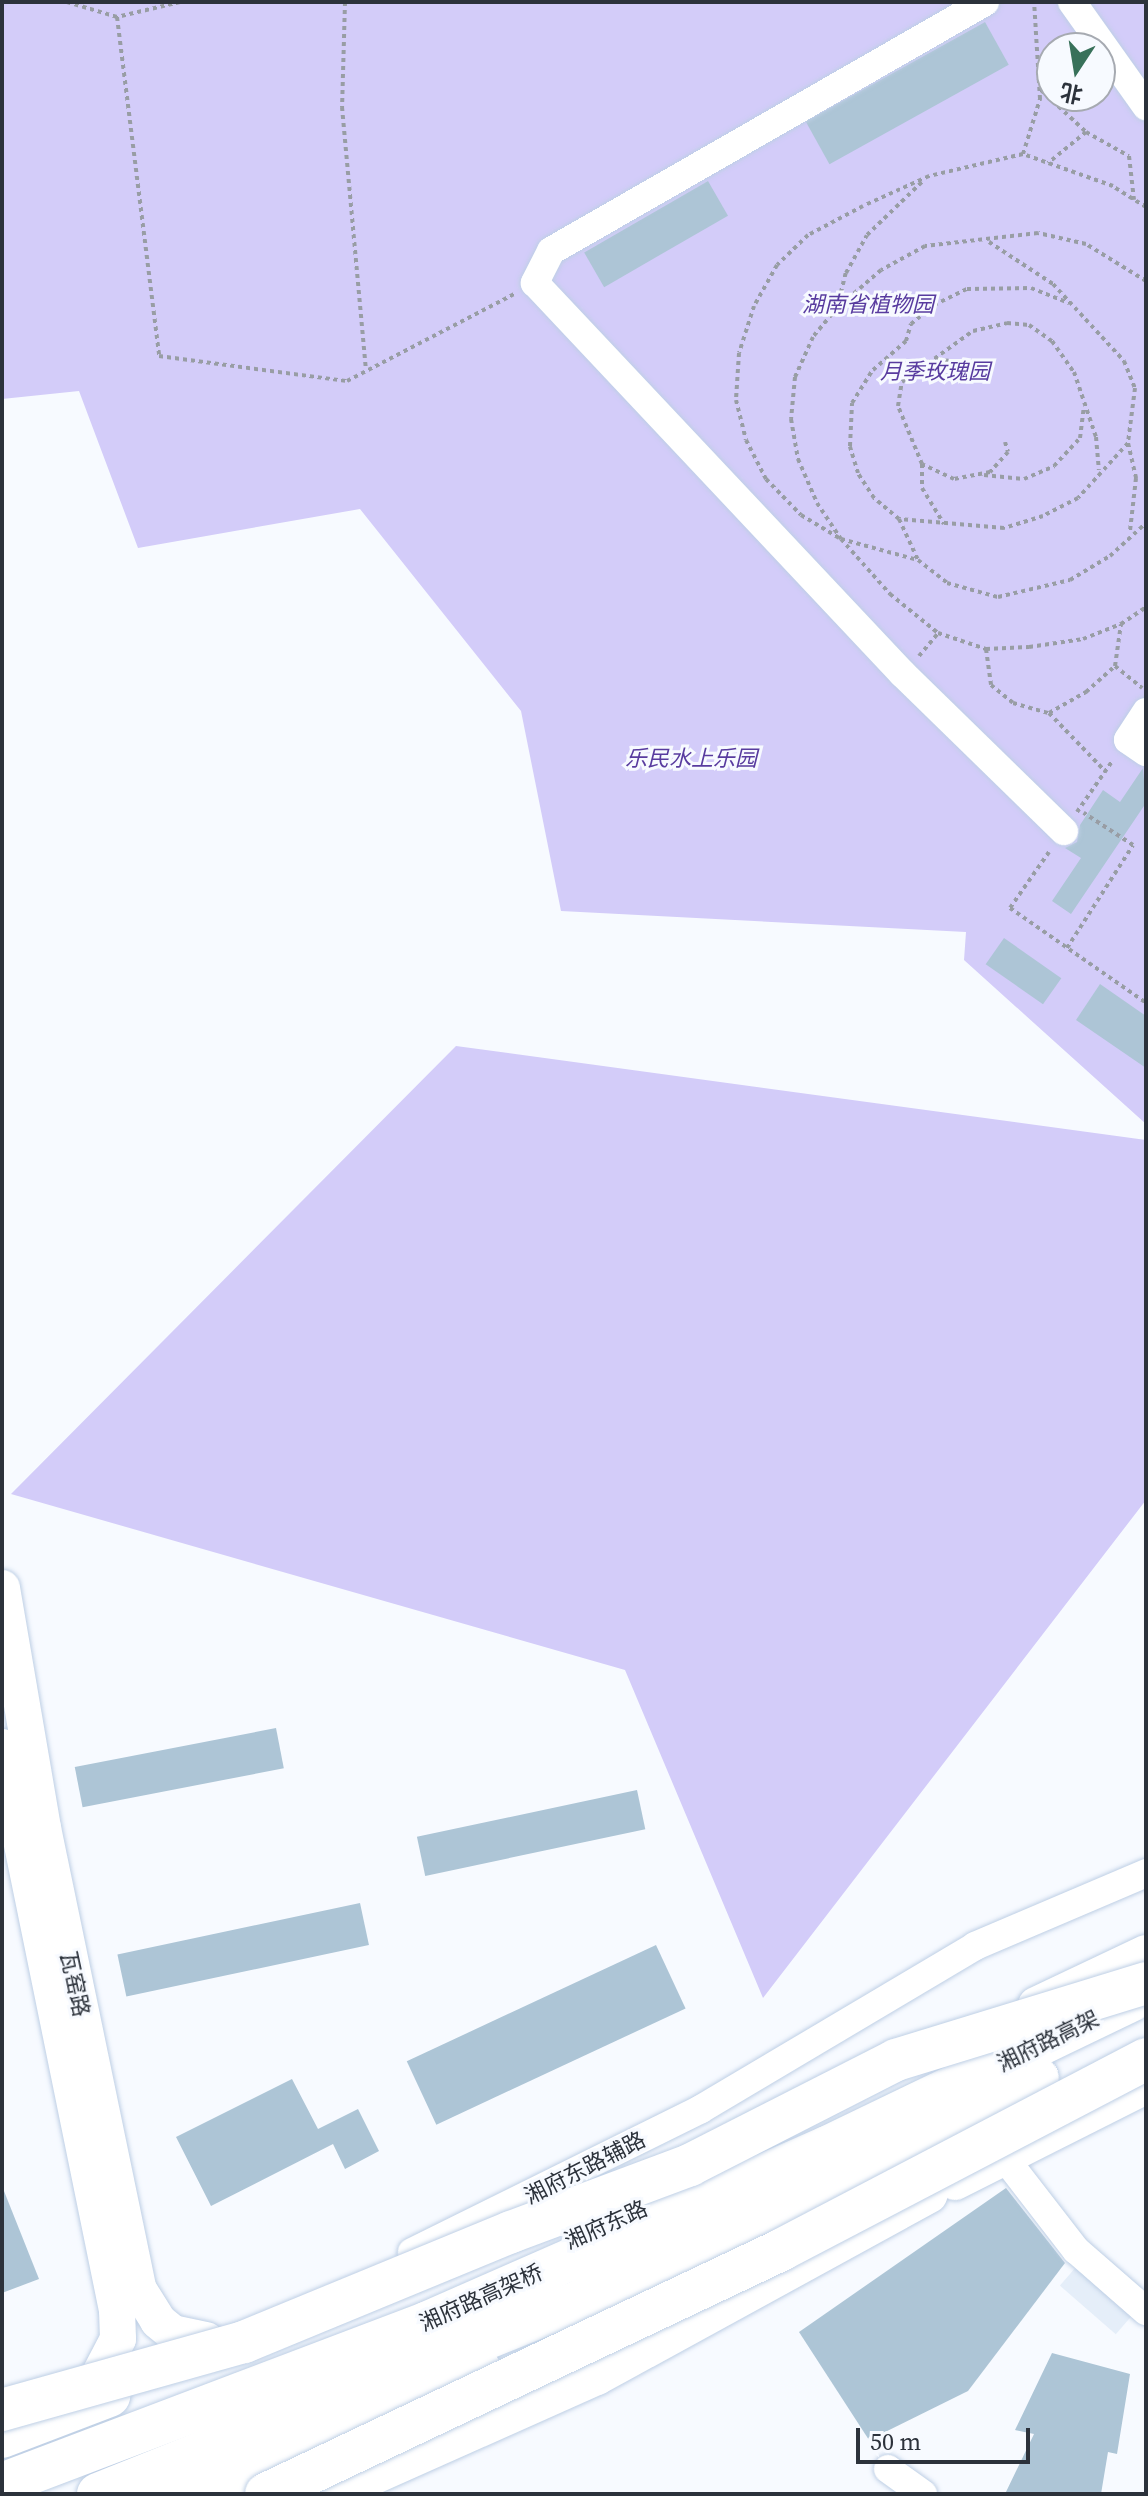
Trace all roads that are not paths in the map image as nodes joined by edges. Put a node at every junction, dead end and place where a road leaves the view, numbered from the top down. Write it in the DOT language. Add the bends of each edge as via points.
graph roads {
  1 [pos="985,2"];
  2 [pos="1072,2"];
  3 [pos="1146,106"];
  4 [pos="1146,712"];
  5 [pos="1137,746"];
  6 [pos="1071,821"];
  7 [pos="2,1588"];
  8 [pos="2,1747"];
  9 [pos="1146,1873"];
  10 [pos="1146,1953"];
  11 [pos="1146,1983"];
  12 [pos="1146,1994"];
  13 [pos="1146,2023"];
  14 [pos="1146,2059"];
  15 [pos="1146,2086"];
  16 [pos="953,2103"];
  17 [pos="1004,2157"];
  18 [pos="930,2195"];
  19 [pos="1146,2311"];
  20 [pos="225,2341"];
  21 [pos="93,2387"];
  22 [pos="2,2410"];
  23 [pos="2,2419"];
  24 [pos="391,2432"];
  25 [pos="2,2437"];
  26 [pos="888,2469"];
  27 [pos="2,2471"];
  28 [pos="2,2484"];
  29 [pos="98,2494"];
  30 [pos="169,2494"];
  31 [pos="229,2494"];
  32 [pos="266,2494"];
  33 [pos="334,2494"];
  34 [pos="923,2494"];
  1 -- 6 [label="street" via="551,251 535,283 892,663"];
  2 -- 3 [label="street"];
  4 -- 5 [label="street"];
  7 -- 20 [label="main road, 瓦窑路" via="46,1844 139,2290 158,2321 173,2333"];
  8 -- 21 [label="main road, 瓦窑路" via="117,2310 118,2339"];
  9 -- 20 [label="street, 湘府东路辅路" via="975,1946 701,2109"];
  10 -- 27 [label="main road, 湘府东路" via="1082,1979 908,2077 684,2190 419,2308"];
  11 -- 20 [label="highway, bridge" via="896,2060 690,2165"];
  12 -- 16 [label="highway, 湘府路高架"];
  13 -- 16 [label="highway, 湘府路高架"];
  14 -- 24 [label="highway, bridge" via="781,2250 568,2354"];
  15 -- 17 [label="main road"];
  16 -- 28 [label="highway, 湘府路高架桥" via="426,2323"];
  16 -- 29 [label="highway, 湘府路高架桥" via="582,2300"];
  17 -- 18 [label="main road"];
  17 -- 19 [label="street" via="1076,2250"];
  18 -- 30 [label="main road" via="826,2209 440,2388"];
  18 -- 33 [label="main road" via="597,2377"];
  20 -- 21 [label="street, 湘府东路辅路"];
  20 -- 22 [label="highway, bridge"];
  20 -- 25 [label="highway, bridge"];
  21 -- 23 [label="street, 湘府东路辅路"];
  24 -- 31 [label="highway, bridge"];
  24 -- 32 [label="highway, bridge"];
  26 -- 34 [label="street"];
}
